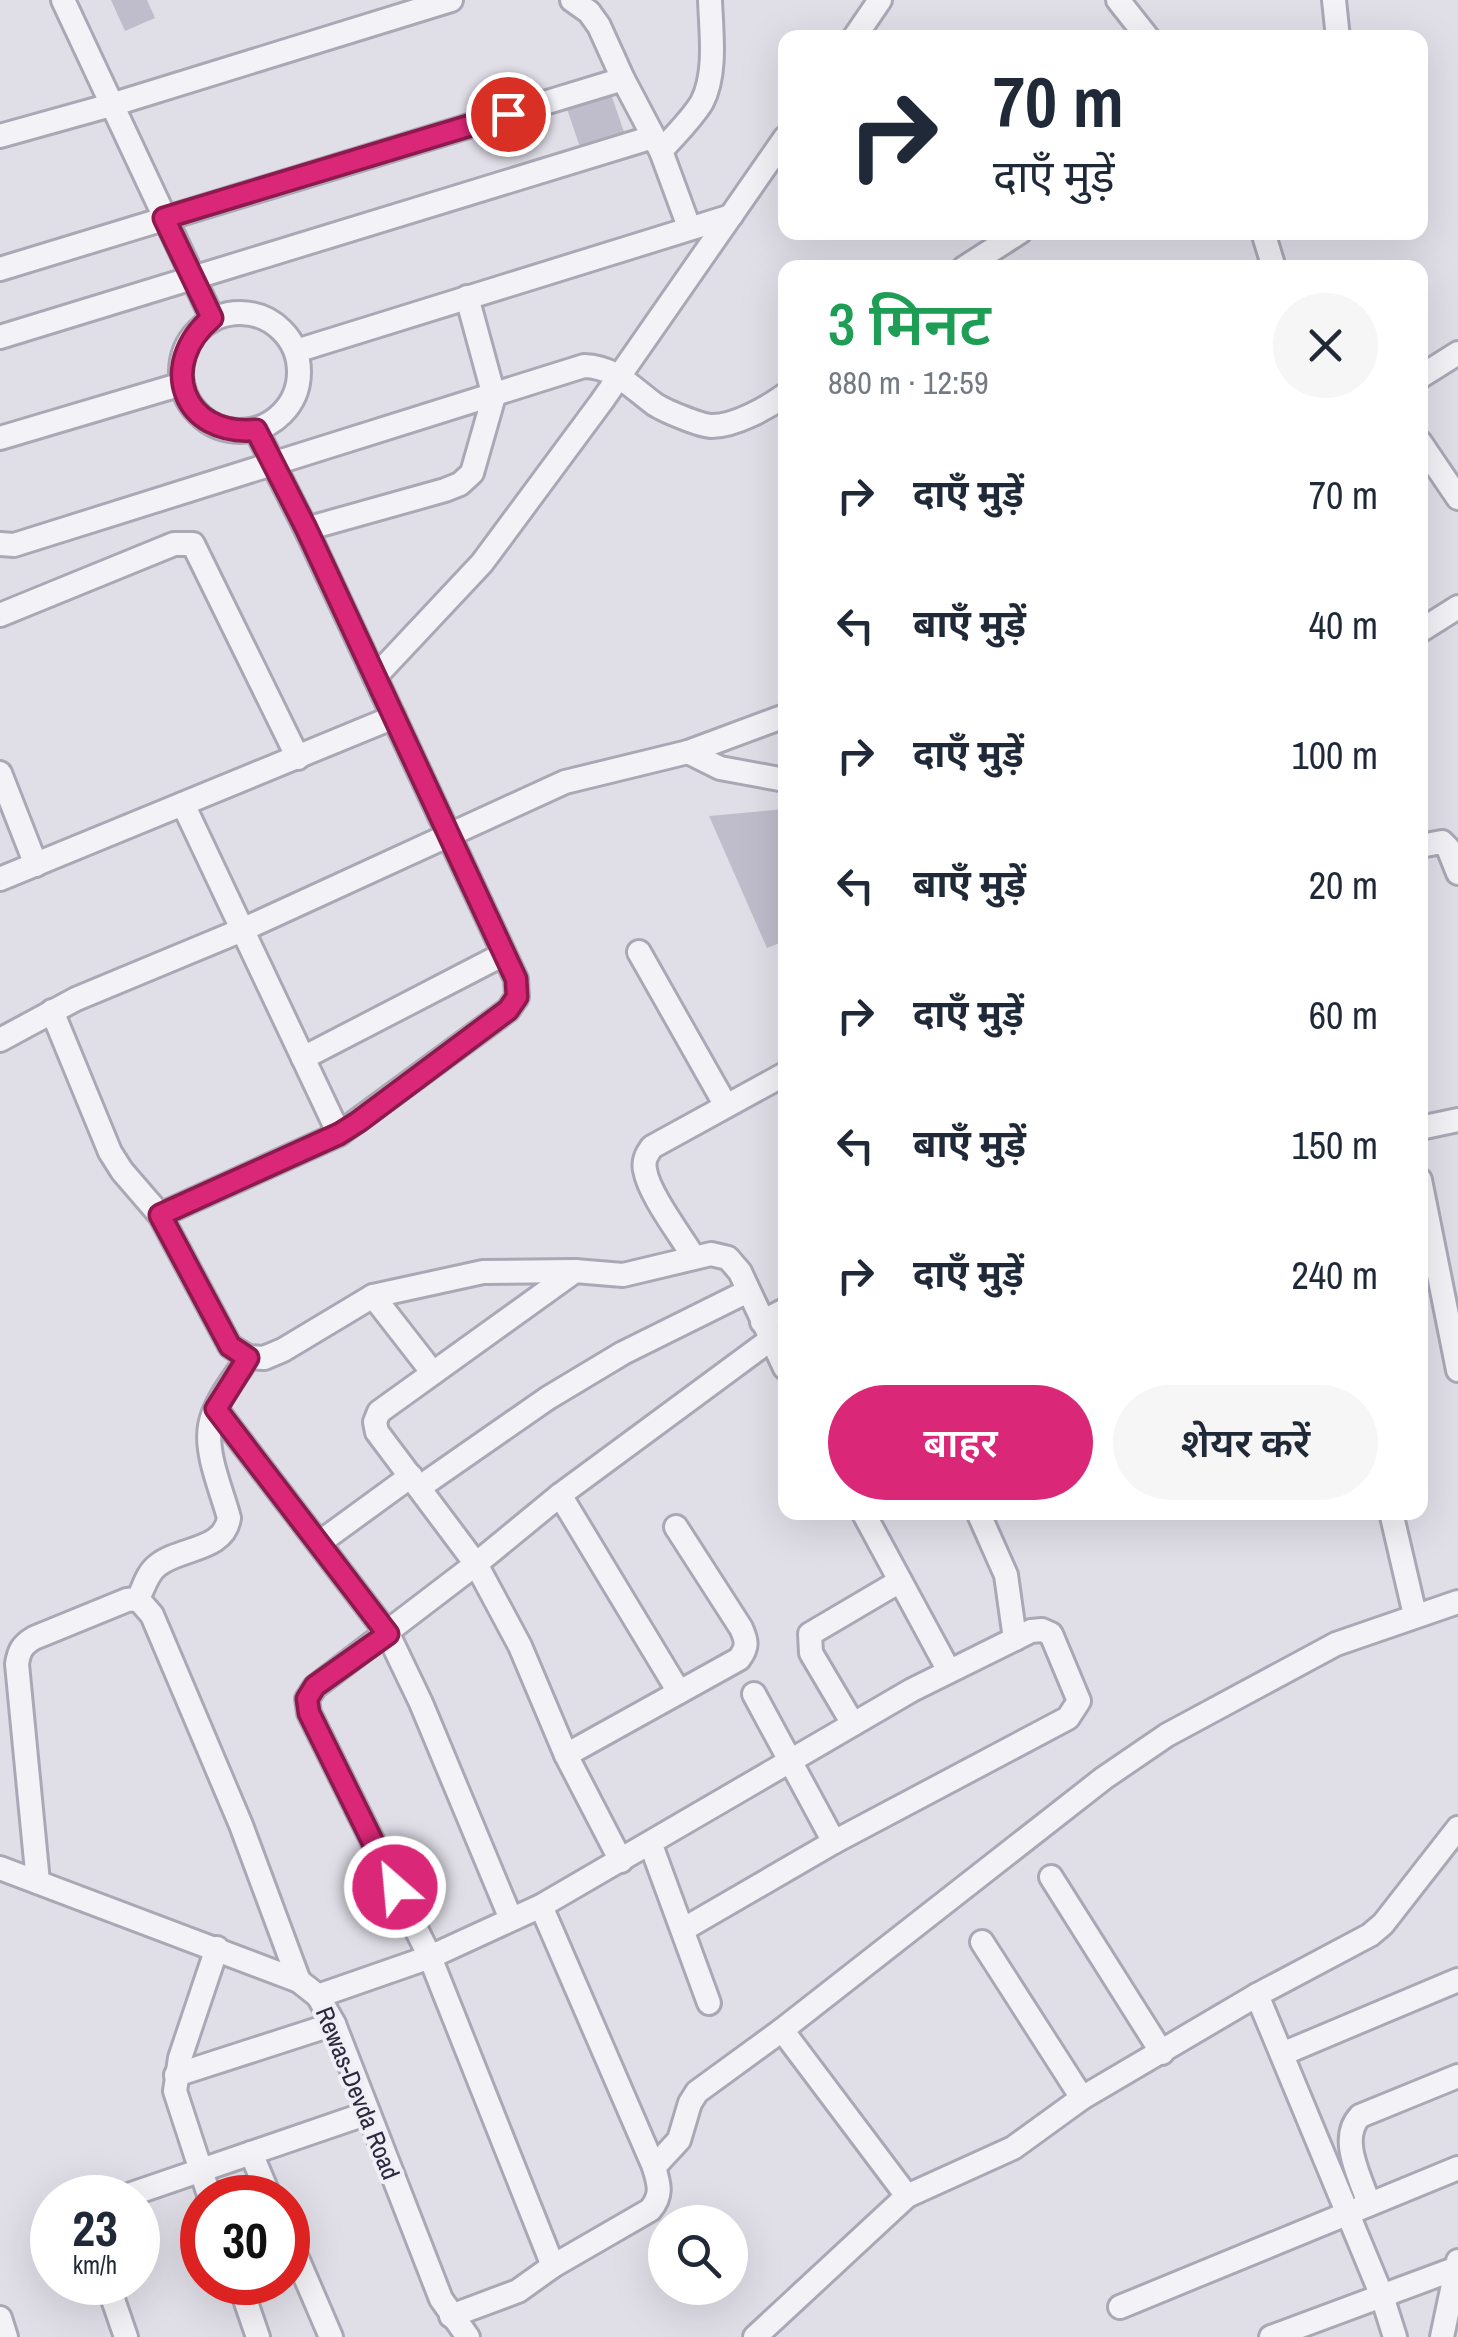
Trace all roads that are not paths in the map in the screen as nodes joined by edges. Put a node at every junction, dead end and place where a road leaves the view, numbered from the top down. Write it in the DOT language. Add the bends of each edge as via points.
graph roads {
  1 [pos="63,0"];
  2 [pos="451,0"];
  3 [pos="572,0"];
  4 [pos="710,0"];
  5 [pos="880,0"];
  6 [pos="1118,0"];
  7 [pos="1334,0"];
  8 [pos="859,30"];
  9 [pos="1142,30"];
  10 [pos="1337,30"];
  11 [pos="623,79"];
  12 [pos="111,105"];
  13 [pos="0,136"];
  14 [pos="657,144"];
  15 [pos="778,148"];
  16 [pos="731,216"];
  17 [pos="164,218"];
  18 [pos="689,227"];
  19 [pos="1008,240"];
  20 [pos="976,260"];
  21 [pos="0,269"];
  22 [pos="194,278"];
  23 [pos="467,297"];
  24 [pos="212,318"];
  25 [pos="0,336"];
  26 [pos="296,351"];
  27 [pos="1458,353"];
  28 [pos="1428,372"];
  29 [pos="619,376"];
  30 [pos="182,384"];
  31 [pos="494,396"];
  32 [pos="778,400"];
  33 [pos="256,430"];
  34 [pos="0,438"];
  35 [pos="1428,454"];
  36 [pos="273,464"];
  37 [pos="1458,498"];
  38 [pos="306,528"];
  39 [pos="0,544"];
  40 [pos="1458,607"];
  41 [pos="0,615"];
  42 [pos="1428,627"];
  43 [pos="375,677"];
  44 [pos="394,717"];
  45 [pos="778,719"];
  46 [pos="688,752"];
  47 [pos="298,758"];
  48 [pos="0,773"];
  49 [pos="778,779"];
  50 [pos="184,804"];
  51 [pos="446,835"];
  52 [pos="1428,845"];
  53 [pos="36,865"];
  54 [pos="1458,872"];
  55 [pos="0,879"];
  56 [pos="242,930"];
  57 [pos="639,952"];
  58 [pos="504,954"];
  59 [pos="52,1012"];
  60 [pos="0,1040"];
  61 [pos="303,1058"];
  62 [pos="778,1078"];
  63 [pos="725,1104"];
  64 [pos="1458,1120"];
  65 [pos="1428,1126"];
  66 [pos="339,1134"];
  67 [pos="160,1215"];
  68 [pos="693,1256"];
  69 [pos="575,1271"];
  70 [pos="1429,1274"];
  71 [pos="748,1291"];
  72 [pos="373,1296"];
  73 [pos="778,1318"];
  74 [pos="766,1331"];
  75 [pos="778,1354"];
  76 [pos="248,1358"];
  77 [pos="1458,1370"];
  78 [pos="433,1373"];
  79 [pos="216,1409"];
  80 [pos="416,1481"];
  81 [pos="560,1494"];
  82 [pos="867,1520"];
  83 [pos="982,1520"];
  84 [pos="1393,1520"];
  85 [pos="676,1528"];
  86 [pos="319,1544"];
  87 [pos="476,1564"];
  88 [pos="900,1580"];
  89 [pos="138,1599"];
  90 [pos="1458,1602"];
  91 [pos="1415,1615"];
  92 [pos="388,1634"];
  93 [pos="1015,1639"];
  94 [pos="949,1672"];
  95 [pos="680,1692"];
  96 [pos="754,1694"];
  97 [pos="853,1724"];
  98 [pos="566,1755"];
  99 [pos="789,1760"];
  100 [pos="1458,1828"];
  101 [pos="834,1842"];
  102 [pos="651,1844"];
  103 [pos="620,1861"];
  104 [pos="2,1871"];
  105 [pos="1050,1877"];
  106 [pos="38,1882"];
  107 [pos="541,1906"];
  108 [pos="511,1920"];
  109 [pos="684,1929"];
  110 [pos="982,1942"];
  111 [pos="217,1948"];
  112 [pos="430,1956"];
  113 [pos="1458,1980"];
  114 [pos="298,1981"];
  115 [pos="1258,1995"];
  116 [pos="318,1996"];
  117 [pos="709,2002"];
  118 [pos="334,2024"];
  119 [pos="782,2030"];
  120 [pos="1162,2053"];
  121 [pos="1282,2054"];
  122 [pos="176,2075"];
  123 [pos="1458,2076"];
  124 [pos="1082,2098"];
  125 [pos="368,2113"];
  126 [pos="251,2153"];
  127 [pos="654,2167"];
  128 [pos="1458,2168"];
  129 [pos="201,2170"];
  130 [pos="203,2175"];
  131 [pos="260,2175"];
  132 [pos="160,2184"];
  133 [pos="906,2196"];
  134 [pos="1370,2204"];
  135 [pos="1347,2214"];
  136 [pos="1457,2264"];
  137 [pos="553,2266"];
  138 [pos="310,2286"];
  139 [pos="1382,2296"];
  140 [pos="115,2305"];
  141 [pos="247,2305"];
  142 [pos="1120,2307"];
  143 [pos="451,2316"];
  144 [pos="0,2318"];
  145 [pos="1448,2330"];
  146 [pos="6,2337"];
  147 [pos="126,2337"];
  148 [pos="258,2337"];
  149 [pos="332,2337"];
  150 [pos="468,2337"];
  151 [pos="755,2337"];
  152 [pos="1272,2337"];
  153 [pos="1394,2337"];
  1 -- 12 [label="street"];
  2 -- 12 [label="street"];
  3 -- 11 [label="street" via="599,26"];
  4 -- 14 [label="street" via="708,84 701,103"];
  5 -- 8 [label="street"];
  6 -- 9 [label="street"];
  7 -- 10 [label="street"];
  11 -- 14 [label="street"];
  11 -- 17 [label="street"];
  12 -- 13 [label="street"];
  12 -- 17 [label="street"];
  14 -- 18 [label="street"];
  14 -- 22 [label="street"];
  15 -- 16 [label="street"];
  16 -- 18 [label="street"];
  16 -- 29 [label="street"];
  17 -- 21 [label="street"];
  17 -- 22 [label="street"];
  18 -- 23 [label="street"];
  19 -- 20 [label="street"];
  22 -- 24 [label="street"];
  22 -- 25 [label="street"];
  23 -- 26 [label="street"];
  23 -- 31 [label="street"];
  24 -- 26 [label="street" via="252,314 270,321"];
  24 -- 30 [label="street" via="187,346"];
  26 -- 33 [label="street" via="300,371 288,408"];
  27 -- 28 [label="street"];
  29 -- 31 [label="street" via="584,366"];
  29 -- 32 [label="street" via="657,407 710,426"];
  29 -- 43 [label="street" via="482,564"];
  30 -- 33 [label="street" via="201,417 236,432"];
  30 -- 34 [label="street"];
  31 -- 36 [label="street"];
  31 -- 38 [label="street" via="472,473 460,484"];
  33 -- 36 [label="street"];
  35 -- 37 [label="street"];
  36 -- 38 [label="street"];
  36 -- 39 [label="street"];
  38 -- 43 [label="street"];
  40 -- 42 [label="street"];
  41 -- 47 [label="street" via="174,544 193,544"];
  43 -- 44 [label="street"];
  44 -- 47 [label="street"];
  44 -- 51 [label="street"];
  45 -- 46 [label="street"];
  46 -- 49 [label="street" via="720,768"];
  46 -- 51 [label="street" via="564,782"];
  47 -- 50 [label="street"];
  48 -- 53 [label="street"];
  50 -- 53 [label="street"];
  50 -- 56 [label="street"];
  51 -- 56 [label="street"];
  51 -- 58 [label="street"];
  52 -- 54 [label="street" via="1442,842"];
  53 -- 55 [label="street"];
  56 -- 59 [label="street"];
  56 -- 61 [label="street"];
  57 -- 63 [label="street"];
  58 -- 61 [label="street"];
  58 -- 66 [label="street" via="516,979 517,997 508,1010"];
  59 -- 60 [label="street"];
  59 -- 67 [label="street" via="110,1152"];
  61 -- 66 [label="street"];
  62 -- 63 [label="street"];
  63 -- 68 [label="street" via="652,1147 645,1159 651,1185"];
  64 -- 65 [label="street"];
  66 -- 67 [label="street"];
  67 -- 76 [label="street" via="230,1346"];
  68 -- 69 [label="street" via="623,1275"];
  68 -- 71 [label="street" via="728,1258"];
  69 -- 72 [label="street" via="483,1272"];
  69 -- 78 [label="street"];
  70 -- 77 [label="street"];
  71 -- 74 [label="street"];
  71 -- 80 [label="street" via="623,1353"];
  72 -- 76 [label="street" via="283,1350"];
  72 -- 78 [label="street"];
  73 -- 74 [label="street"];
  74 -- 75 [label="street"];
  74 -- 81 [label="street"];
  76 -- 79 [label="street"];
  78 -- 80 [label="street" via="379,1412 375,1422"];
  79 -- 86 [label="street"];
  79 -- 89 [label="street" via="210,1446 227,1530 160,1562"];
  80 -- 86 [label="street"];
  80 -- 87 [label="street"];
  81 -- 87 [label="street"];
  81 -- 95 [label="street"];
  82 -- 88 [label="street"];
  83 -- 93 [label="street" via="1006,1576"];
  84 -- 91 [label="street"];
  85 -- 95 [label="street" via="747,1641 739,1658"];
  86 -- 92 [label="street"];
  87 -- 92 [label="street"];
  87 -- 98 [label="street"];
  88 -- 94 [label="street"];
  88 -- 97 [label="street" via="810,1634 811,1653"];
  89 -- 106 [label="street" via="34,1638 19,1653"];
  89 -- 114 [label="street" via="152,1615 226,1790"];
  90 -- 91 [label="street"];
  91 -- 119 [label="street" via="1336,1644 1167,1735"];
  92 -- 108 [label="street"];
  92 -- 112 [label="street" via="315,1686 307,1699"];
  93 -- 94 [label="street"];
  93 -- 101 [label="street" via="1042,1630 1050,1634 1076,1688 1076,1710"];
  94 -- 97 [label="street"];
  95 -- 98 [label="street"];
  96 -- 99 [label="street"];
  97 -- 99 [label="street"];
  98 -- 103 [label="street"];
  99 -- 101 [label="street"];
  99 -- 102 [label="street"];
  100 -- 115 [label="street" via="1370,1935"];
  101 -- 109 [label="street"];
  102 -- 103 [label="street"];
  102 -- 109 [label="street"];
  103 -- 107 [label="street"];
  104 -- 106 [label="street, Rewas-Devda Road"];
  105 -- 120 [label="street"];
  106 -- 111 [label="street, Rewas-Devda Road"];
  107 -- 108 [label="street"];
  107 -- 127 [label="street"];
  108 -- 112 [label="street"];
  109 -- 117 [label="street"];
  110 -- 124 [label="street"];
  111 -- 114 [label="street, Rewas-Devda Road"];
  111 -- 122 [label="street"];
  112 -- 116 [label="street"];
  112 -- 137 [label="street"];
  113 -- 121 [label="street"];
  114 -- 116 [label="street, Rewas-Devda Road"];
  115 -- 120 [label="street"];
  115 -- 121 [label="street"];
  116 -- 118 [label="street, Rewas-Devda Road"];
  118 -- 122 [label="street"];
  118 -- 125 [label="street, Rewas-Devda Road"];
  119 -- 127 [label="street" via="697,2092 680,2140"];
  119 -- 133 [label="street"];
  120 -- 124 [label="street"];
  121 -- 135 [label="street"];
  122 -- 129 [label="street" via="175,2091"];
  123 -- 134 [label="street" via="1352,2125 1349,2137"];
  124 -- 133 [label="street" via="1013,2148"];
  125 -- 126 [label="street"];
  125 -- 143 [label="street, Rewas-Devda Road"];
  126 -- 129 [label="street"];
  126 -- 131 [label="street"];
  127 -- 137 [label="street" via="660,2190 650,2210"];
  128 -- 134 [label="street"];
  129 -- 130 [label="street"];
  129 -- 132 [label="street"];
  133 -- 151 [label="street"];
  134 -- 135 [label="street"];
  135 -- 139 [label="street"];
  135 -- 142 [label="street"];
  136 -- 139 [label="street"];
  136 -- 145 [label="street"];
  137 -- 143 [label="street" via="518,2291"];
  138 -- 149 [label="street"];
  139 -- 152 [label="street"];
  139 -- 153 [label="street"];
  140 -- 147 [label="street"];
  141 -- 148 [label="street"];
  143 -- 150 [label="street, Rewas-Devda Road"];
  144 -- 146 [label="street"];
}
